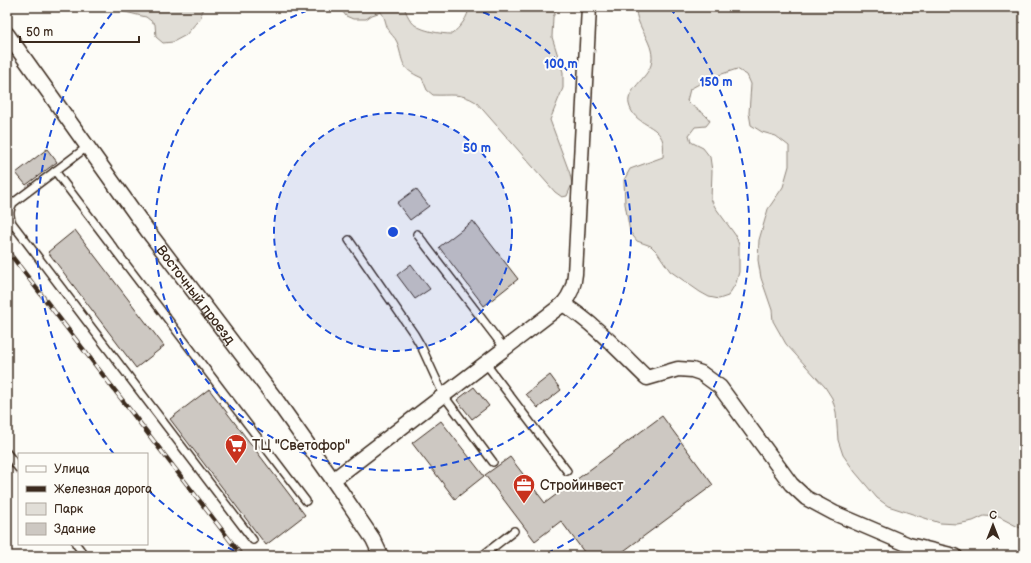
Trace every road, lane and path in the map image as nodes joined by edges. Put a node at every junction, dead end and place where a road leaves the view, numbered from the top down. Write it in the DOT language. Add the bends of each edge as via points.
graph roads {
  1 [pos="589,7"];
  2 [pos="7,34"];
  3 [pos="87,147"];
  4 [pos="56,171"];
  5 [pos="417,234"];
  6 [pos="349,240"];
  7 [pos="563,304"];
  8 [pos="505,349"];
  9 [pos="486,364"];
  10 [pos="444,396"];
  11 [pos="7,453"];
  12 [pos="493,462"];
  13 [pos="18,468"];
  14 [pos="567,471"];
  15 [pos="333,480"];
  16 [pos="306,501"];
  17 [pos="514,531"];
  18 [pos="253,540"];
  19 [pos="77,545"];
  20 [pos="85,556"];
  21 [pos="381,556"];
  22 [pos="482,556"];
  23 [pos="955,556"];
  1 -- 7 [label="street" via="574,286"];
  2 -- 3 [label="street, Восточный проезд"];
  3 -- 4 [label="lane"];
  3 -- 15 [label="street, Восточный проезд"];
  4 -- 16 [label="lane"];
  4 -- 18 [label="lane" via="13,203 9,217 12,223"];
  5 -- 8 [label="lane"];
  6 -- 10 [label="lane" via="422,346"];
  7 -- 8 [label="street"];
  7 -- 23 [label="street" via="594,327 647,378 678,369 692,370 701,373 720,387 791,484 806,498 834,513 909,545"];
  8 -- 9 [label="street"];
  9 -- 10 [label="street"];
  9 -- 14 [label="lane"];
  10 -- 12 [label="lane"];
  10 -- 15 [label="street"];
  11 -- 13 [label="lane"];
  15 -- 21 [label="street, Восточный проезд" via="373,539"];
  17 -- 22 [label="lane"];
  19 -- 20 [label="lane"];
}
